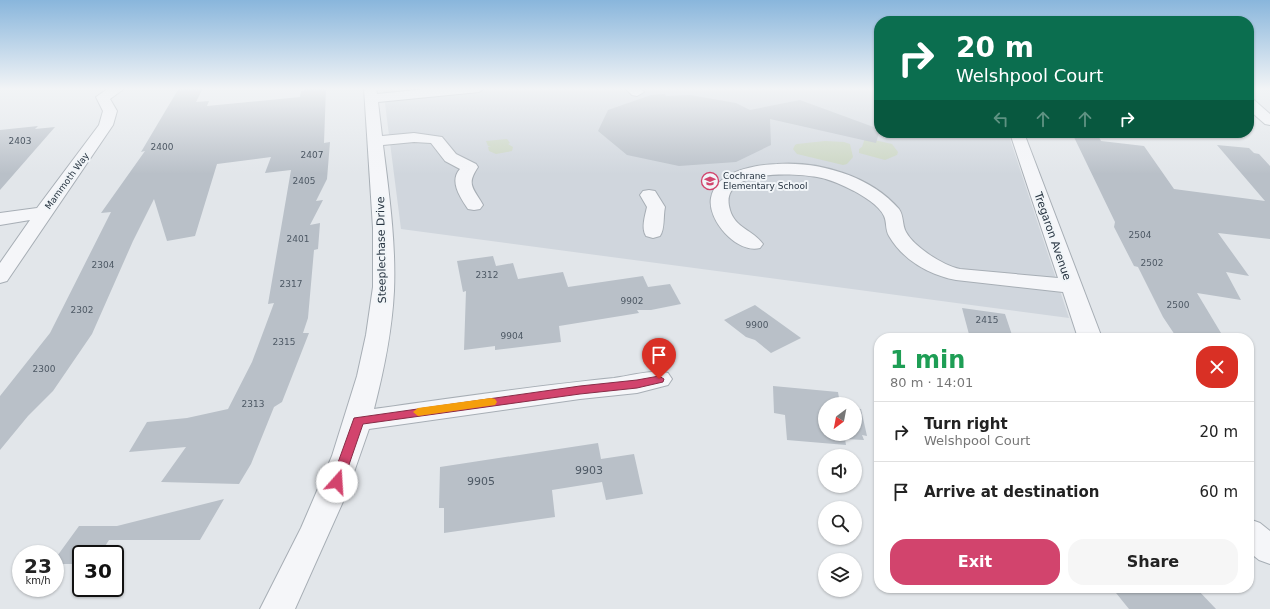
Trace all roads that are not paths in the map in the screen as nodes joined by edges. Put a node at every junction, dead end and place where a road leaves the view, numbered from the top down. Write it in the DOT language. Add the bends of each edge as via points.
graph roads {
  1 [pos="110,116"];
  2 [pos="373,116"];
  3 [pos="1019,138"];
  4 [pos="375,142"];
  5 [pos="649,195"];
  6 [pos="474,205"];
  7 [pos="43,213"];
  8 [pos="0,219"];
  9 [pos="653,232"];
  10 [pos="753,244"];
  11 [pos="0,277"];
  12 [pos="1071,286"];
  13 [pos="1088,333"];
  14 [pos="659,379"];
  15 [pos="358,420"];
  16 [pos="1254,537"];
  17 [pos="1270,550"];
  18 [pos="277,609"];
  1 -- 7 [label="street, Mammoth Way"];
  2 -- 4 [label="street, Steeplechase Drive"];
  3 -- 12 [label="street, Tregaron Avenue"];
  4 -- 6 [label="street" via="423,136 437,140 453,161 470,167 463,175 462,181"];
  4 -- 15 [label="street, Steeplechase Drive" via="382,210 383,292 377,346"];
  5 -- 9 [label="street" via="656,207"];
  7 -- 8 [label="street"];
  7 -- 11 [label="street, Mammoth Way" via="35,229"];
  10 -- 12 [label="street" via="734,231 723,218 719,204 720,192 730,181 751,172 807,170 833,176 874,196 893,214 897,232 928,264 947,272"];
  12 -- 13 [label="street, Tregaron Avenue"];
  14 -- 15 [label="street"];
  15 -- 18 [label="street, Steeplechase Drive" via="337,482 306,553"];
  16 -- 17 [label="street"];
}
